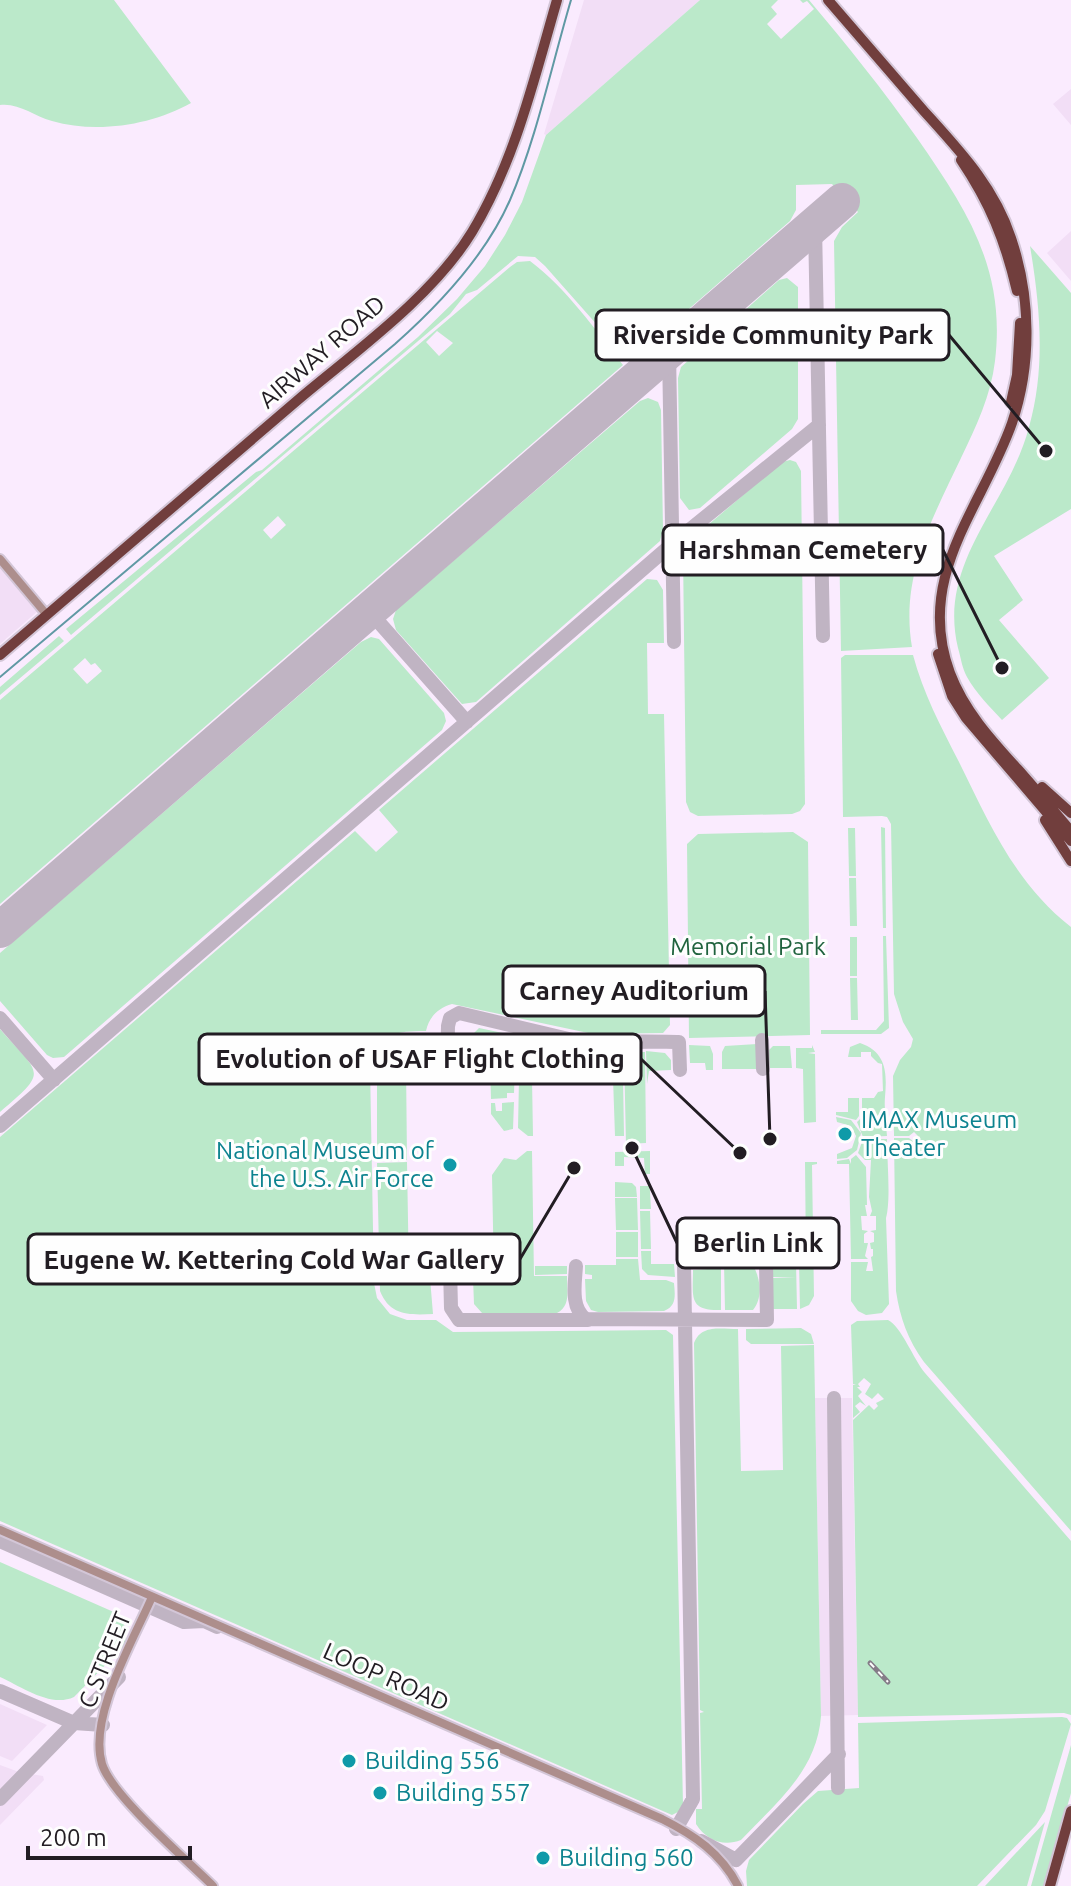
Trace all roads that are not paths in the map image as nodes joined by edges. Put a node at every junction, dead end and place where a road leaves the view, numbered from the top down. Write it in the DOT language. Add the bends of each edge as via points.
graph roads {
  1 [pos="557,0"];
  2 [pos="828,0"];
  3 [pos="942,131"];
  4 [pos="0,559"];
  5 [pos="47,615"];
  6 [pos="0,655"];
  7 [pos="983,730"];
  8 [pos="1014,776"];
  9 [pos="1071,813"];
  10 [pos="1071,831"];
  11 [pos="1071,841"];
  12 [pos="1071,861"];
  13 [pos="0,1530"];
  14 [pos="152,1597"];
  15 [pos="1071,1811"];
  16 [pos="213,1886"];
  17 [pos="738,1886"];
  18 [pos="1050,1886"];
  1 -- 5 [label="main road, AIRWAY ROAD" via="507,162 471,234 444,269"];
  2 -- 3 [label="main road"];
  3 -- 7 [label="main road" via="974,166 1000,212 1018,263 1026,318 1024,369 1013,421 952,550 941,590 946,661 957,690"];
  3 -- 8 [label="main road" via="1004,240 1020,327 1010,410 949,542 937,577 933,617 941,670 952,696"];
  4 -- 5 [label="street"];
  5 -- 6 [label="main road, AIRWAY ROAD"];
  7 -- 9 [label="main road"];
  7 -- 10 [label="main road"];
  8 -- 11 [label="main road"];
  8 -- 12 [label="main road"];
  13 -- 14 [label="street, LOOP ROAD"];
  14 -- 16 [label="street, C STREET" via="103,1712 102,1765 123,1797"];
  14 -- 17 [label="street, LOOP ROAD" via="677,1827 710,1848"];
  15 -- 18 [label="main road"];
}
